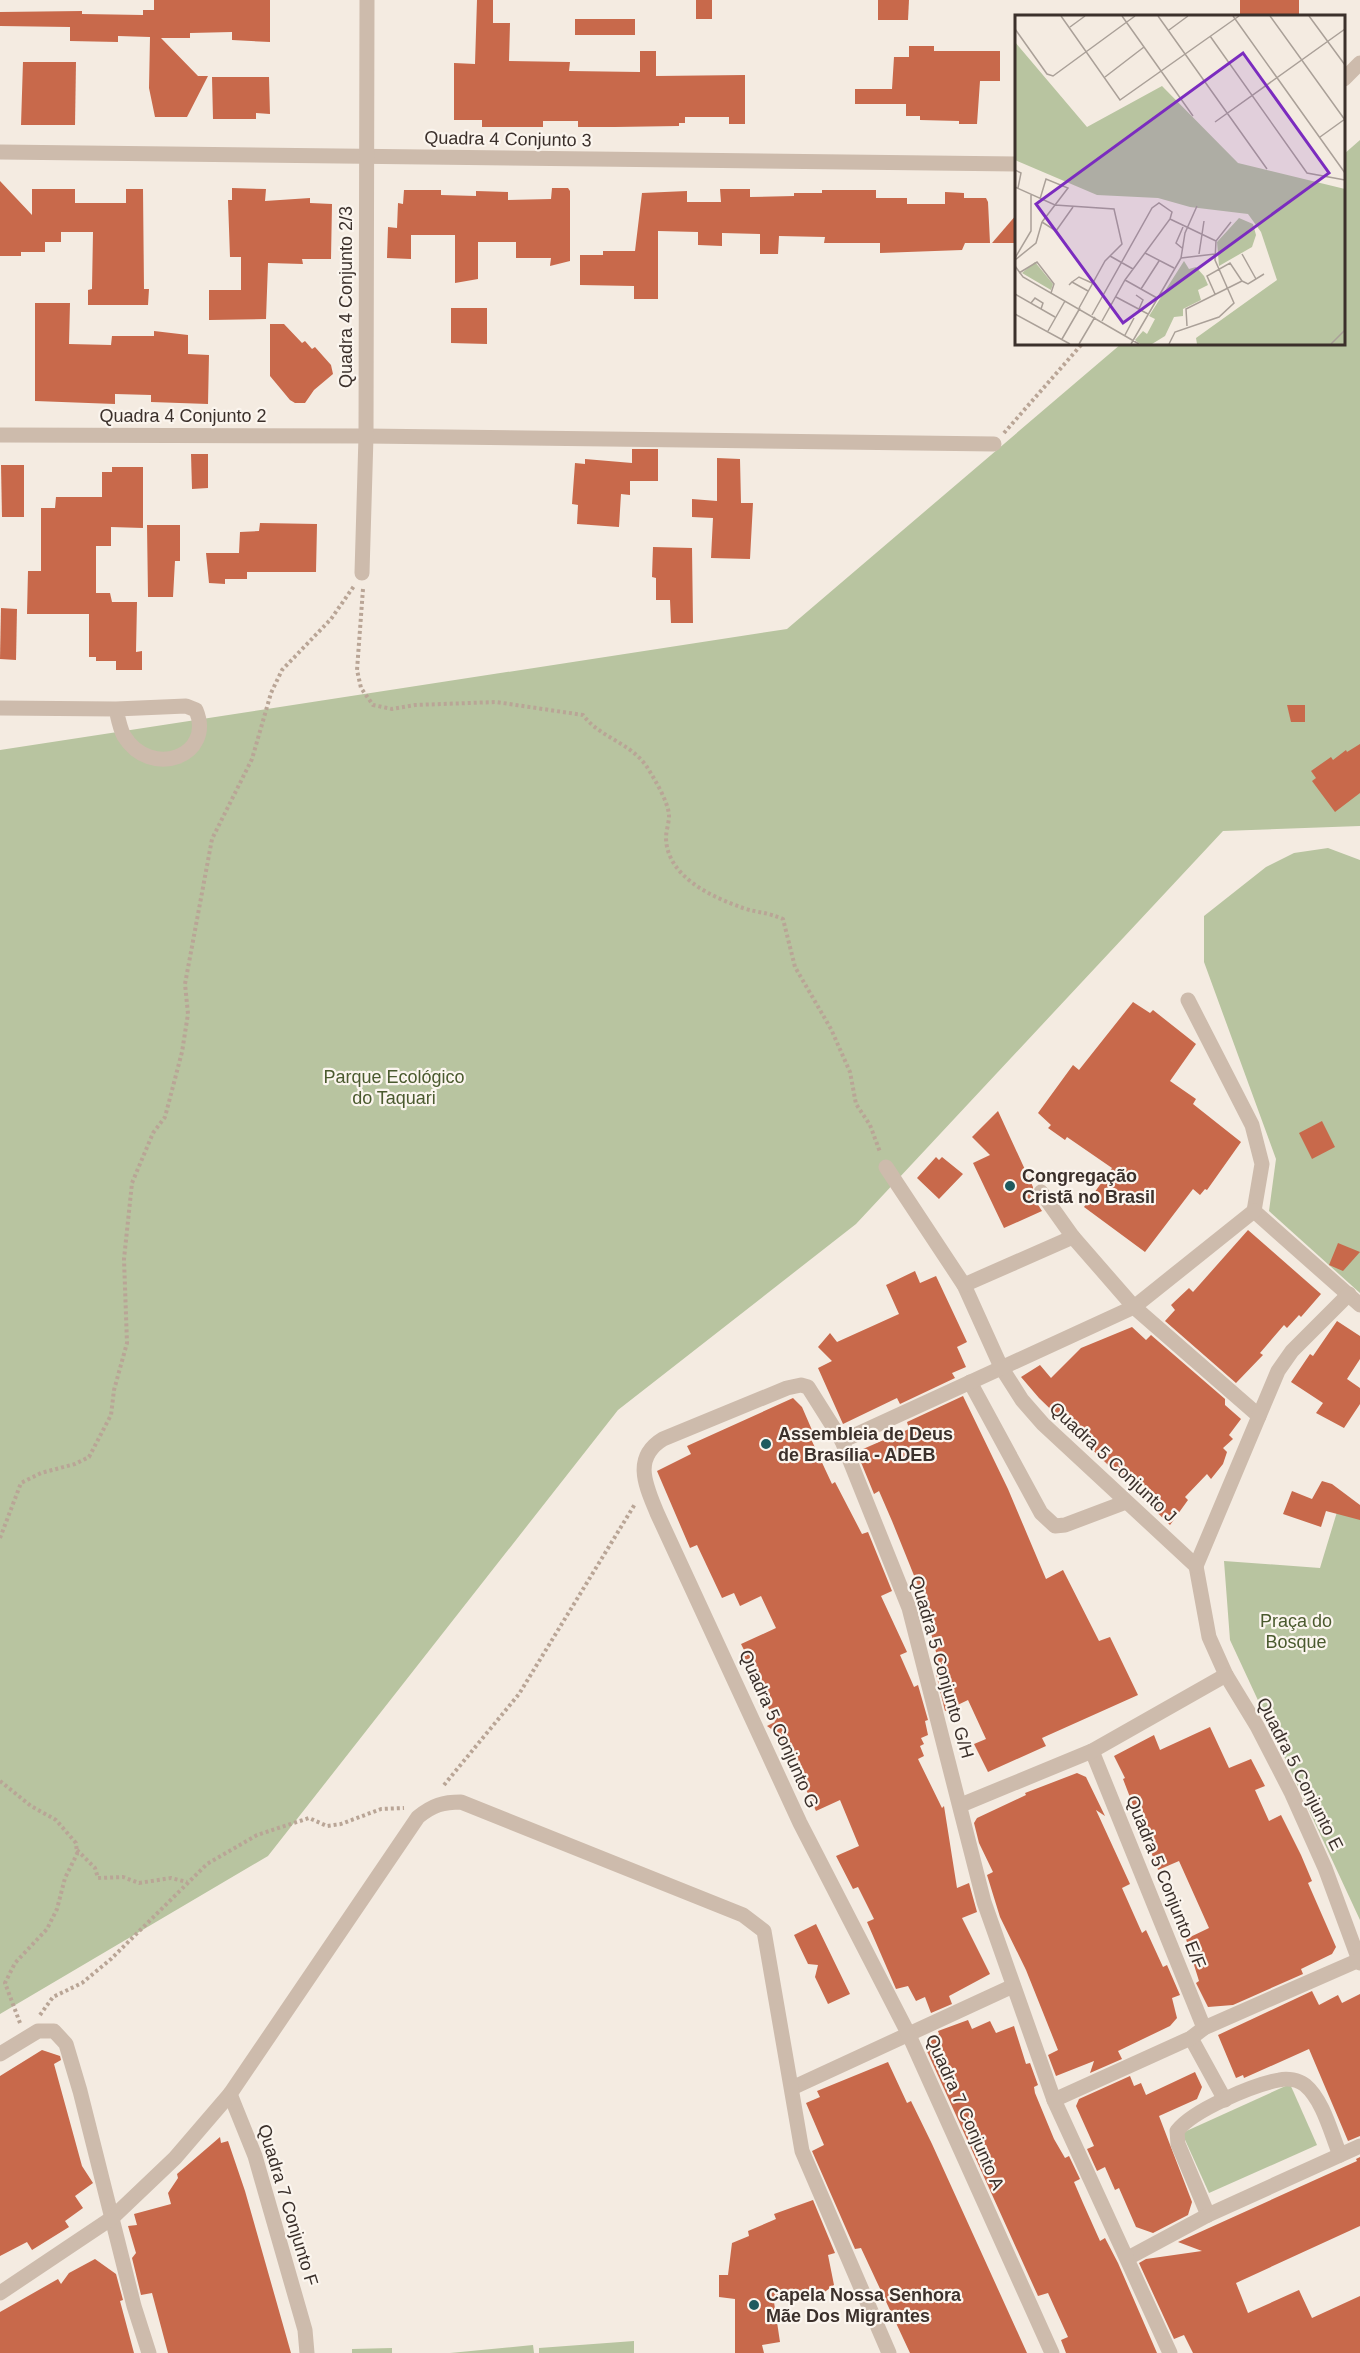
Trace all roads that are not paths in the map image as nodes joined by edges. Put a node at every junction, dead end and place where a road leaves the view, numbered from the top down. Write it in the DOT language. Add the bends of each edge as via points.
graph roads {
  1 [pos="367,0"];
  2 [pos="1360,63"];
  3 [pos="1345,78"];
  4 [pos="0,152"];
  5 [pos="366,158"];
  6 [pos="1015,164"];
  7 [pos="0,435"];
  8 [pos="366,436"];
  9 [pos="994,444"];
  10 [pos="362,573"];
  11 [pos="0,708"];
  12 [pos="116,709"];
  13 [pos="1188,1000"];
  14 [pos="886,1167"];
  15 [pos="1041,1192"];
  16 [pos="1254,1211"];
  17 [pos="1073,1237"];
  18 [pos="964,1285"];
  19 [pos="1348,1294"];
  20 [pos="1360,1305"];
  21 [pos="1134,1307"];
  22 [pos="1001,1367"];
  23 [pos="970,1382"];
  24 [pos="787,1388"];
  25 [pos="1259,1416"];
  26 [pos="842,1441"];
  27 [pos="1126,1502"];
  28 [pos="1196,1566"];
  29 [pos="1226,1675"];
  30 [pos="1092,1751"];
  31 [pos="961,1805"];
  32 [pos="1359,1962"];
  33 [pos="1013,1986"];
  34 [pos="1204,2028"];
  35 [pos="908,2033"];
  36 [pos="1191,2038"];
  37 [pos="0,2054"];
  38 [pos="792,2088"];
  39 [pos="230,2094"];
  40 [pos="1054,2100"];
  41 [pos="1225,2100"];
  42 [pos="1360,2146"];
  43 [pos="1340,2155"];
  44 [pos="1208,2215"];
  45 [pos="112,2218"];
  46 [pos="1128,2258"];
  47 [pos="0,2293"];
  48 [pos="149,2353"];
  49 [pos="308,2353"];
  50 [pos="889,2353"];
  51 [pos="1052,2353"];
  52 [pos="1170,2353"];
  1 -- 5 [label="street, Quadra 4 Conjunto 2/3"];
  2 -- 3 [label="street"];
  4 -- 5 [label="street, Quadra 4 Conjunto 3"];
  5 -- 6 [label="street, Quadra 4 Conjunto 3"];
  5 -- 8 [label="street, Quadra 4 Conjunto 2/3"];
  7 -- 8 [label="street, Quadra 4 Conjunto 2"];
  8 -- 9 [label="street"];
  8 -- 10 [label="street, Quadra 4 Conjunto 2/3"];
  11 -- 12 [label="street"];
  12 -- 12 [label="street" via="123,735 137,752 155,760 172,760 188,751 200,720 196,710 186,706"];
  13 -- 16 [label="street" via="1252,1125 1262,1164"];
  14 -- 18 [label="street, Quadra 5 Conjunto J"];
  15 -- 17 [label="street"];
  16 -- 19 [label="street"];
  16 -- 21 [label="street"];
  17 -- 18 [label="street"];
  17 -- 21 [label="street"];
  18 -- 22 [label="street, Quadra 5 Conjunto J"];
  19 -- 20 [label="street"];
  19 -- 25 [label="street" via="1292,1351 1278,1371"];
  21 -- 22 [label="street"];
  21 -- 25 [label="street"];
  22 -- 23 [label="street"];
  22 -- 27 [label="street, Quadra 5 Conjunto J" via="1043,1424"];
  23 -- 26 [label="street"];
  23 -- 27 [label="street" via="1048,1521 1055,1526 1065,1525"];
  24 -- 26 [label="street, Quadra 5 Conjunto G/H" via="807,1387"];
  24 -- 35 [label="street, Quadra 5 Conjunto G" via="652,1445 643,1465 646,1486 800,1823"];
  25 -- 28 [label="street"];
  26 -- 31 [label="street, Quadra 5 Conjunto G/H" via="909,1608"];
  27 -- 28 [label="street, Quadra 5 Conjunto J"];
  28 -- 29 [label="street, Quadra 5 Conjunto E" via="1209,1637"];
  29 -- 30 [label="street"];
  29 -- 32 [label="street, Quadra 5 Conjunto E" via="1291,1792 1325,1868"];
  30 -- 31 [label="street"];
  30 -- 34 [label="street, Quadra 5 Conjunto E/F"];
  31 -- 33 [label="street, Quadra 5 Conjunto G/H" via="984,1902"];
  32 -- 34 [label="street"];
  33 -- 35 [label="street"];
  33 -- 40 [label="street, Quadra 5 Conjunto G/H"];
  34 -- 36 [label="street"];
  35 -- 38 [label="street, Quadra 7 Conjunto A"];
  35 -- 51 [label="street, Quadra 7 Conjunto A"];
  36 -- 40 [label="street"];
  36 -- 41 [label="street"];
  37 -- 45 [label="street" via="33,2034 54,2031 66,2044"];
  38 -- 39 [label="street" via="764,1931 754,1922 478,1807 444,1802 431,1806 418,1817"];
  38 -- 50 [label="street" via="802,2151"];
  39 -- 45 [label="street" via="176,2158"];
  39 -- 49 [label="street, Quadra 7 Conjunto F" via="255,2156 305,2330"];
  40 -- 46 [label="street, Quadra 5 Conjunto G/H"];
  41 -- 43 [label="street" via="1279,2079 1299,2081 1312,2094"];
  41 -- 44 [label="street" via="1183,2123 1177,2131 1178,2144"];
  42 -- 43 [label="street"];
  43 -- 44 [label="street"];
  44 -- 46 [label="street"];
  45 -- 47 [label="street"];
  45 -- 48 [label="street"];
  46 -- 52 [label="street, Quadra 5 Conjunto G/H"];
}
